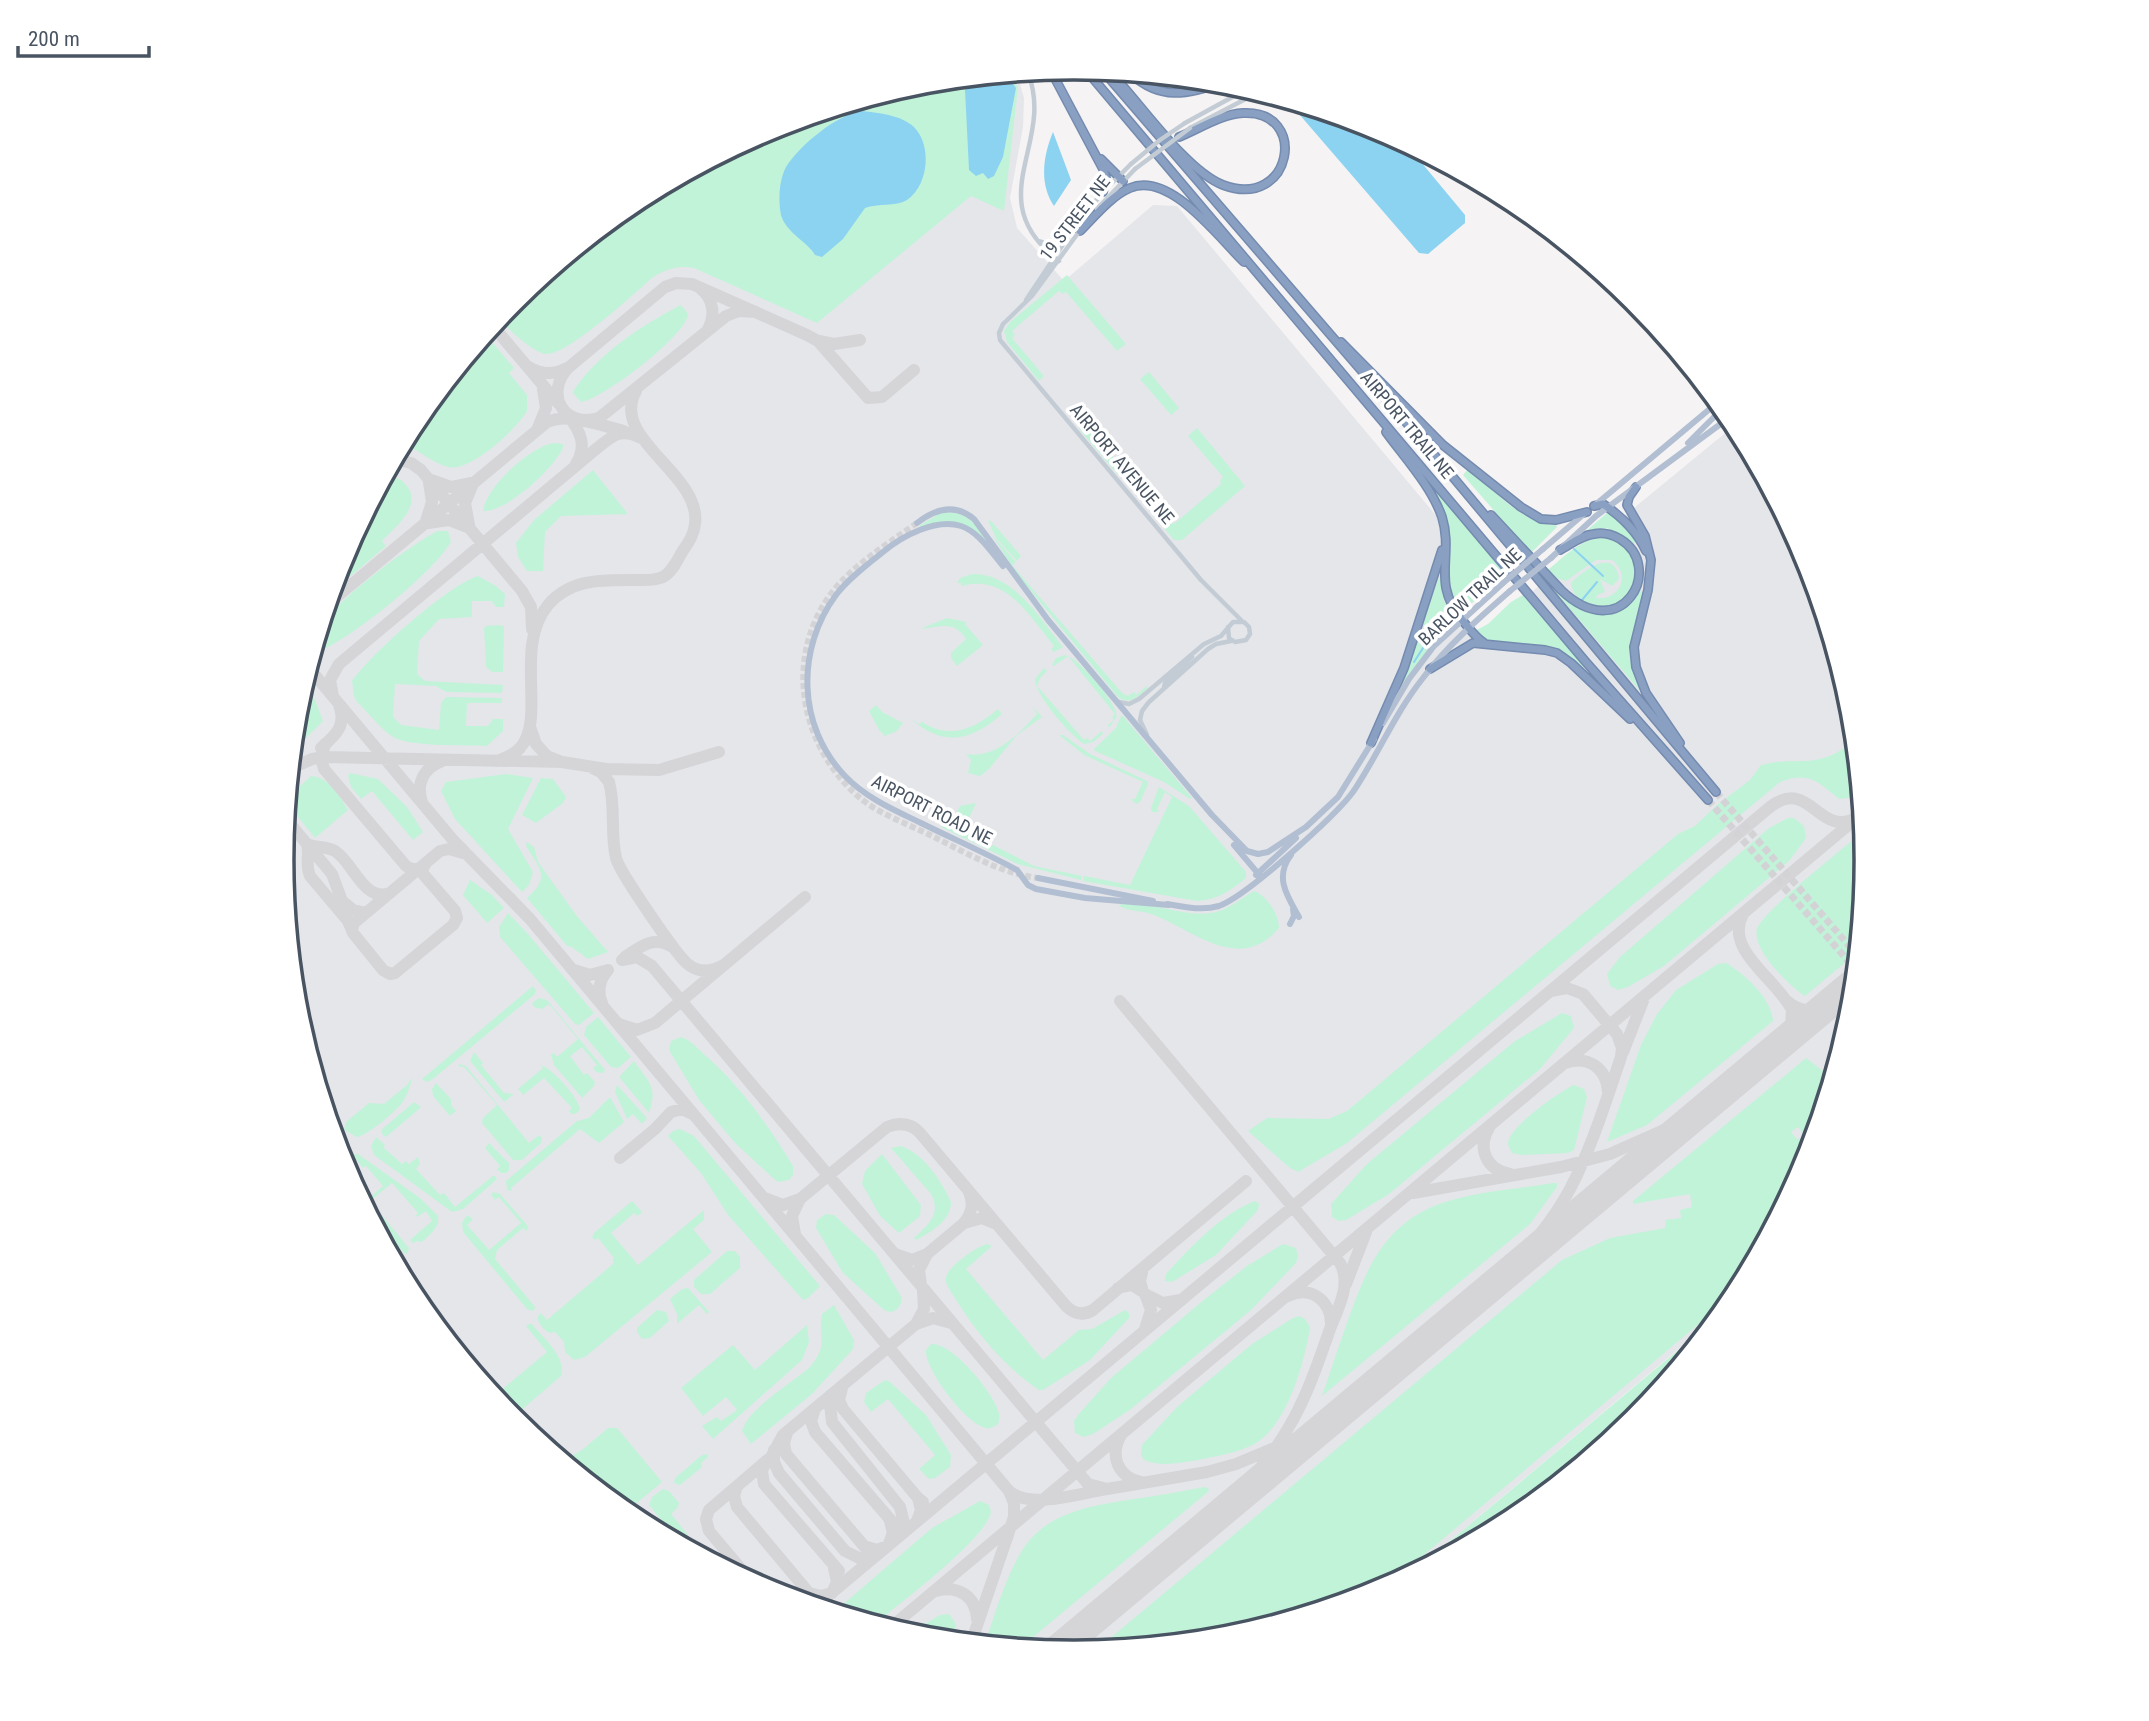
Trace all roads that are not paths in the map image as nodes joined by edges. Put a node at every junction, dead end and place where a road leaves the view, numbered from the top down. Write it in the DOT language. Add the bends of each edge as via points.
graph roads {
  1 [pos="1056,81"];
  2 [pos="1095,81"];
  3 [pos="1031,82"];
  4 [pos="1115,82"];
  5 [pos="1116,82"];
  6 [pos="1144,84"];
  7 [pos="1196,90"];
  8 [pos="1234,97"];
  9 [pos="1246,100"];
  10 [pos="1191,130"];
  11 [pos="1173,139"];
  12 [pos="1092,147"];
  13 [pos="1133,166"];
  14 [pos="1120,179"];
  15 [pos="1103,192"];
  16 [pos="1078,228"];
  17 [pos="1038,240"];
  18 [pos="1057,259"];
  19 [pos="1274,292"];
  20 [pos="1312,316"];
  21 [pos="1002,343"];
  22 [pos="1349,380"];
  23 [pos="1709,408"];
  24 [pos="1715,416"];
  25 [pos="1721,424"];
  26 [pos="1722,426"];
  27 [pos="1714,429"];
  28 [pos="1680,452"];
  29 [pos="1443,464"];
  30 [pos="1636,487"];
  31 [pos="1594,506"];
  32 [pos="1608,508"];
  33 [pos="1587,512"];
  34 [pos="917,523"];
  35 [pos="1444,543"];
  36 [pos="1560,550"];
  37 [pos="1650,569"];
  38 [pos="1016,579"];
  39 [pos="1222,603"];
  40 [pos="1241,620"];
  41 [pos="1462,620"];
  42 [pos="1229,625"];
  43 [pos="1468,628"];
  44 [pos="1232,640"];
  45 [pos="1484,643"];
  46 [pos="1194,653"];
  47 [pos="1430,669"];
  48 [pos="1164,688"];
  49 [pos="1113,697"];
  50 [pos="1642,727"];
  51 [pos="1150,742"];
  52 [pos="1371,743"];
  53 [pos="1704,778"];
  54 [pos="1716,792"];
  55 [pos="1708,800"];
  56 [pos="1212,816"];
  57 [pos="1306,827"];
  58 [pos="1307,838"];
  59 [pos="1258,877"];
  60 [pos="1038,878"];
  61 [pos="1289,898"];
  62 [pos="1169,905"];
  63 [pos="1299,917"];
  64 [pos="1290,924"];
  1 -- 12 [label="highway"];
  2 -- 19 [label="highway, AIRPORT TRAIL NE"];
  3 -- 17 [label="street" via="1034,114 1020,200 1023,216"];
  4 -- 20 [label="highway, AIRPORT TRAIL NE"];
  5 -- 10 [label="highway" via="1188,159 1223,185 1256,188 1272,180 1284,162 1283,135 1257,113 1240,113"];
  6 -- 7 [label="highway" via="1169,93"];
  8 -- 13 [label="street, 19 STREET NE, bridge" via="1160,140"];
  9 -- 10 [label="street"];
  10 -- 11 [label="highway, bridge"];
  11 -- 13 [label="street, 19 STREET NE, bridge"];
  12 -- 14 [label="highway"];
  12 -- 15 [label="highway" via="1106,178"];
  13 -- 14 [label="street, 19 STREET NE"];
  14 -- 15 [label="street, 19 STREET NE"];
  14 -- 16 [label="street, 19 STREET NE"];
  15 -- 16 [label="street, 19 STREET NE"];
  16 -- 17 [label="street" via="1055,243"];
  16 -- 18 [label="street, 19 STREET NE"];
  16 -- 19 [label="highway" via="1124,191 1155,186 1190,209"];
  17 -- 18 [label="street"];
  18 -- 21 [label="street, 19 STREET NE" via="1003,324 999,333"];
  19 -- 22 [label="highway, AIRPORT TRAIL NE"];
  20 -- 29 [label="highway, AIRPORT TRAIL NE"];
  20 -- 33 [label="highway" via="1443,445 1521,508 1556,520"];
  21 -- 39 [label="street, AIRPORT AVENUE NE"];
  22 -- 35 [label="highway" via="1431,496 1443,520"];
  22 -- 50 [label="highway, AIRPORT TRAIL NE"];
  23 -- 31 [label="main road, BARLOW TRAIL NE"];
  24 -- 28 [label="main road"];
  25 -- 27 [label="main road, BARLOW TRAIL NE"];
  26 -- 27 [label="main road"];
  27 -- 28 [label="main road, BARLOW TRAIL NE"];
  28 -- 30 [label="main road, BARLOW TRAIL NE"];
  29 -- 36 [label="highway" via="1572,600 1603,611 1627,601 1636,589 1637,558 1618,537 1592,534"];
  29 -- 53 [label="highway, AIRPORT TRAIL NE"];
  30 -- 32 [label="main road, BARLOW TRAIL NE"];
  30 -- 37 [label="highway" via="1628,505 1647,542"];
  31 -- 32 [label="highway"];
  31 -- 33 [label="main road, BARLOW TRAIL NE"];
  32 -- 36 [label="main road, BARLOW TRAIL NE"];
  32 -- 37 [label="highway" via="1636,533"];
  33 -- 41 [label="main road, BARLOW TRAIL NE, bridge"];
  34 -- 38 [label="main road, AIRPORT ROAD NE" via="940,510 969,514"];
  35 -- 41 [label="highway" via="1446,594"];
  35 -- 52 [label="highway" via="1404,668"];
  36 -- 43 [label="main road, BARLOW TRAIL NE, bridge"];
  37 -- 53 [label="highway" via="1634,646 1636,667 1655,709"];
  38 -- 49 [label="main road, AIRPORT ROAD NE"];
  38 -- 62 [label="main road, AIRPORT ROAD NE" via="977,536 958,525 934,526 894,543 841,589 817,628 807,684 818,736 840,771 865,793 1017,870 1033,888"];
  39 -- 40 [label="street, AIRPORT AVENUE NE"];
  39 -- 42 [label="street, AIRPORT AVENUE NE"];
  40 -- 42 [label="street"];
  40 -- 44 [label="street" via="1250,634 1242,642"];
  41 -- 43 [label="highway"];
  41 -- 52 [label="main road, BARLOW TRAIL NE" via="1417,668"];
  42 -- 44 [label="street"];
  42 -- 46 [label="street" via="1221,636"];
  43 -- 45 [label="highway"];
  43 -- 47 [label="main road, BARLOW TRAIL NE"];
  44 -- 48 [label="street" via="1208,649"];
  45 -- 47 [label="highway" via="1467,646"];
  45 -- 50 [label="highway" via="1557,653"];
  46 -- 48 [label="street"];
  46 -- 49 [label="street" via="1134,702 1123,703"];
  47 -- 58 [label="main road, BARLOW TRAIL NE" via="1347,799"];
  48 -- 51 [label="street" via="1141,715"];
  49 -- 51 [label="main road, AIRPORT ROAD NE"];
  50 -- 55 [label="highway, AIRPORT TRAIL NE"];
  51 -- 56 [label="main road, AIRPORT ROAD NE"];
  52 -- 57 [label="main road, BARLOW TRAIL NE" via="1338,797"];
  53 -- 54 [label="highway, AIRPORT TRAIL NE"];
  56 -- 57 [label="main road, BARLOW TRAIL NE" via="1240,846 1258,854"];
  56 -- 59 [label="main road"];
  57 -- 59 [label="main road"];
  58 -- 59 [label="main road, BARLOW TRAIL NE"];
  58 -- 61 [label="main road" via="1284,869"];
  59 -- 62 [label="main road, AIRPORT ROAD NE" via="1233,900 1212,908"];
  60 -- 62 [label="main road, AIRPORT ROAD NE"];
  61 -- 63 [label="main road"];
  61 -- 64 [label="main road" via="1294,912"];
}
